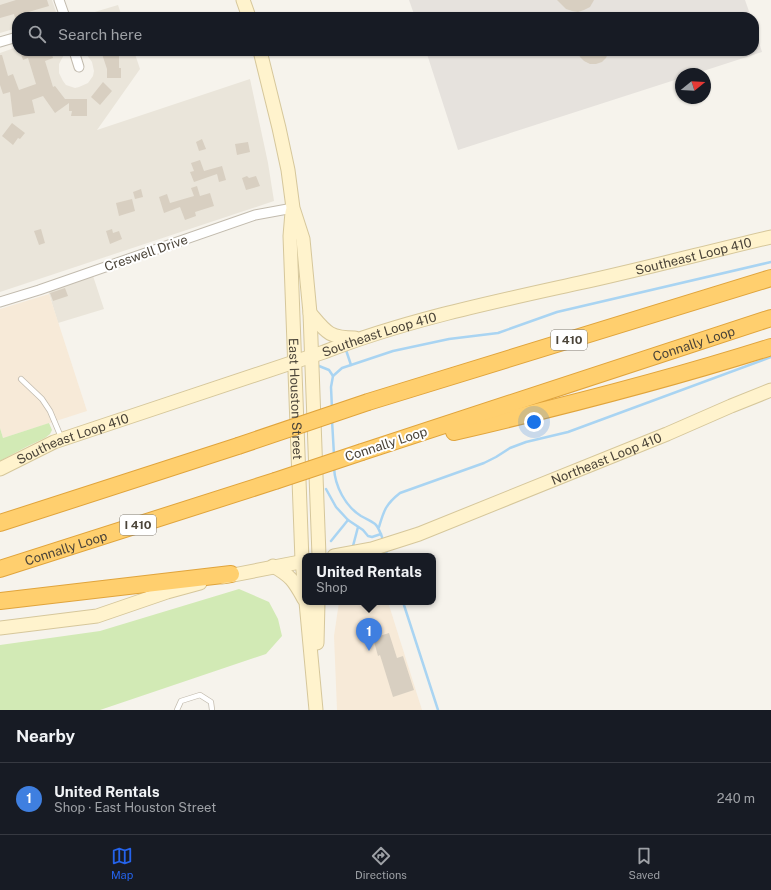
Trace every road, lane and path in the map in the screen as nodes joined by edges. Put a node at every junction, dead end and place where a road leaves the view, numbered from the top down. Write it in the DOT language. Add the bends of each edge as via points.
graph roads {
  1 [pos="59,0"];
  2 [pos="243,0"];
  3 [pos="63,12"];
  4 [pos="247,12"];
  5 [pos="12,38"];
  6 [pos="0,42"];
  7 [pos="76,56"];
  8 [pos="261,56"];
  9 [pos="79,67"];
  10 [pos="293,208"];
  11 [pos="771,237"];
  12 [pos="771,269"];
  13 [pos="771,278"];
  14 [pos="0,302"];
  15 [pos="310,313"];
  16 [pos="771,318"];
  17 [pos="636,320"];
  18 [pos="360,338"];
  19 [pos="771,347"];
  20 [pos="311,356"];
  21 [pos="295,361"];
  22 [pos="21,380"];
  23 [pos="771,390"];
  24 [pos="415,435"];
  25 [pos="62,439"];
  26 [pos="0,469"];
  27 [pos="0,523"];
  28 [pos="304,553"];
  29 [pos="319,553"];
  30 [pos="361,553"];
  31 [pos="302,561"];
  32 [pos="273,566"];
  33 [pos="0,569"];
  34 [pos="231,574"];
  35 [pos="302,590"];
  36 [pos="0,601"];
  37 [pos="313,605"];
  38 [pos="0,628"];
  39 [pos="315,706"];
  40 [pos="177,710"];
  41 [pos="212,710"];
  1 -- 3 [label="street"];
  2 -- 4 [label="main road"];
  5 -- 6 [label="street"];
  7 -- 9 [label="street"];
  8 -- 10 [label="main road, East Houston Street" via="288,170"];
  10 -- 14 [label="street, Creswell Drive" via="255,215"];
  10 -- 15 [label="main road, East Houston Street" via="303,239"];
  10 -- 21 [label="main road, East Houston Street" via="290,236"];
  11 -- 18 [label="main road, Southeast Loop 410" via="482,304"];
  12 -- 17 [label="highway" via="686,297"];
  13 -- 17 [label="highway, I 410"];
  15 -- 18 [label="main road" via="327,332 340,338"];
  15 -- 20 [label="main road, East Houston Street"];
  16 -- 24 [label="highway, Connally Loop / I 410"];
  17 -- 27 [label="highway, I 410, bridge" via="368,402"];
  18 -- 20 [label="main road, Southeast Loop 410"];
  19 -- 24 [label="highway" via="579,403 430,437"];
  20 -- 21 [label="main road, Southeast Loop 410"];
  20 -- 29 [label="main road, East Houston Street"];
  21 -- 25 [label="main road, Southeast Loop 410"];
  21 -- 28 [label="main road, East Houston Street"];
  22 -- 25 [label="lane" via="42,399"];
  23 -- 30 [label="main road, Northeast Loop 410" via="441,525"];
  24 -- 33 [label="highway, Connally Loop / I 410, bridge"];
  25 -- 26 [label="main road, Southeast Loop 410"];
  31 -- 32 [label="main road"];
  32 -- 34 [label="main road"];
  32 -- 35 [label="main road" via="292,578"];
  34 -- 36 [label="highway"];
  34 -- 38 [label="main road" via="167,592 98,616"];
  37 -- 39 [label="main road"];
  40 -- 41 [label="lane" via="181,701 200,695 211,702"];
}
